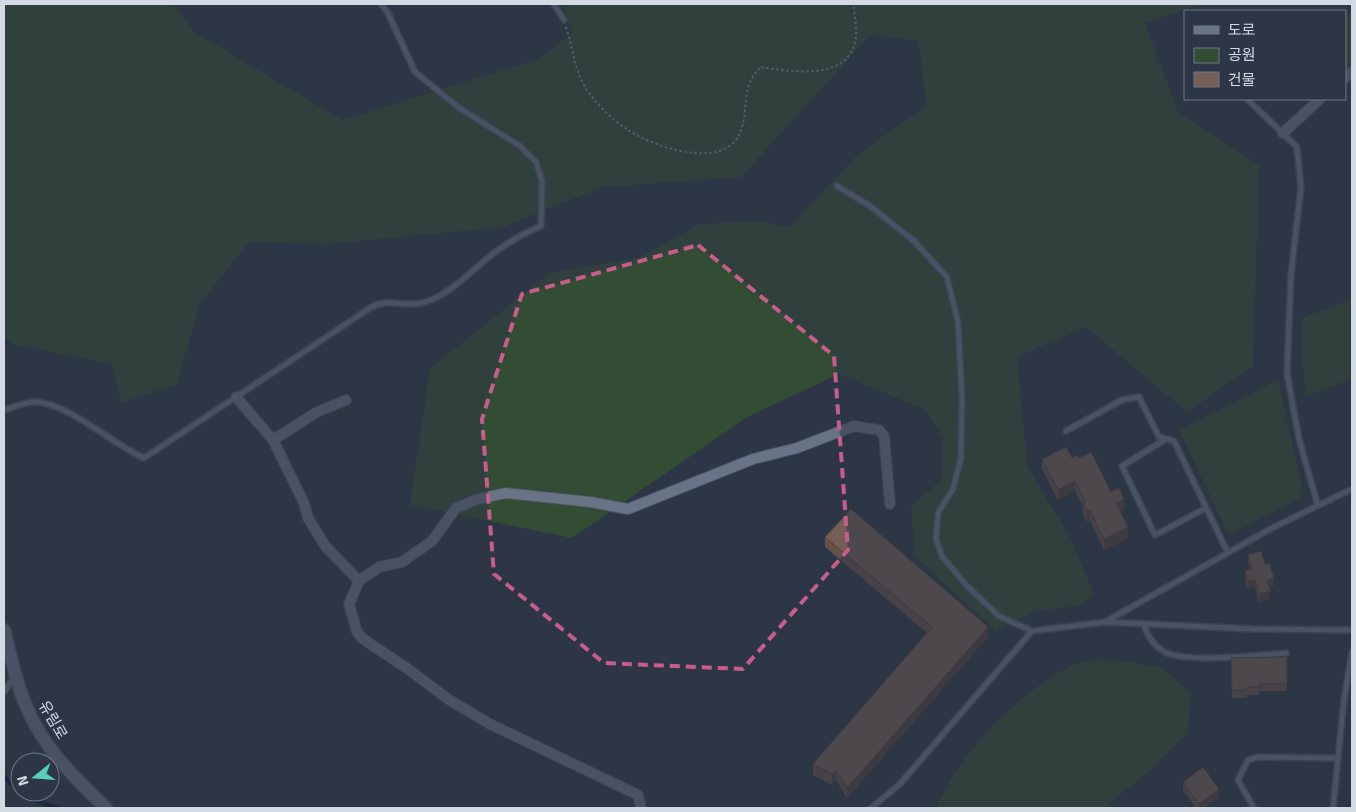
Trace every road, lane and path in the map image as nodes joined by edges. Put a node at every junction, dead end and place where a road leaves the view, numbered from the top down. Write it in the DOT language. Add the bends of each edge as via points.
graph roads {
  1 [pos="381,4"];
  2 [pos="554,4"];
  3 [pos="854,4"];
  4 [pos="564,20"];
  5 [pos="1249,100"];
  6 [pos="1319,100"];
  7 [pos="1283,133"];
  8 [pos="837,186"];
  9 [pos="236,397"];
  10 [pos="346,400"];
  11 [pos="4,410"];
  12 [pos="1066,431"];
  13 [pos="1166,439"];
  14 [pos="273,440"];
  15 [pos="1352,489"];
  16 [pos="890,504"];
  17 [pos="1318,506"];
  18 [pos="1206,508"];
  19 [pos="1228,553"];
  20 [pos="359,581"];
  21 [pos="1105,622"];
  22 [pos="1143,624"];
  23 [pos="4,630"];
  24 [pos="1352,630"];
  25 [pos="1032,631"];
  26 [pos="1352,652"];
  27 [pos="1286,653"];
  28 [pos="16,675"];
  29 [pos="4,692"];
  30 [pos="1338,758"];
  31 [pos="106,808"];
  32 [pos="641,808"];
  33 [pos="871,808"];
  34 [pos="1254,808"];
  35 [pos="1333,808"];
  1 -- 9 [label="lane" via="415,72 458,107 520,146 536,162 542,181 541,226 496,252 427,301 411,305 382,301"];
  2 -- 4 [label="lane"];
  3 -- 4 [label="path" via="856,41 850,53 835,65 815,72 760,68 751,80 739,134 728,147 708,153 687,153 646,140 626,129 607,112 587,90 577,70"];
  5 -- 7 [label="lane"];
  6 -- 7 [label="street"];
  7 -- 17 [label="lane" via="1297,147 1301,187 1291,274 1288,373 1299,439"];
  8 -- 25 [label="lane" via="870,206 914,241 946,277 958,322 962,400 960,458 953,489 938,513 936,539 942,556 999,616"];
  9 -- 11 [label="lane" via="144,458 50,405 33,402"];
  9 -- 14 [label="street"];
  10 -- 14 [label="street" via="317,412"];
  12 -- 13 [label="lane" via="1122,400 1138,397 1159,437"];
  13 -- 18 [label="lane" via="1174,441"];
  13 -- 18 [label="lane" via="1122,466 1155,536"];
  14 -- 20 [label="street" via="308,518 326,547"];
  15 -- 17 [label="lane"];
  16 -- 20 [label="street" via="884,436 879,430 854,426 797,448 753,459 628,510 590,502 506,493 478,498 456,508 432,542 402,562 379,567"];
  17 -- 19 [label="lane"];
  18 -- 19 [label="lane"];
  19 -- 21 [label="lane"];
  20 -- 32 [label="street" via="348,604 357,632 363,639 448,699 490,724 638,795"];
  21 -- 22 [label="lane"];
  21 -- 25 [label="lane"];
  22 -- 24 [label="lane"];
  22 -- 27 [label="lane" via="1151,641 1164,652 1189,658"];
  23 -- 28 [label="street, 유림로"];
  25 -- 33 [label="lane" via="900,784"];
  26 -- 30 [label="lane"];
  28 -- 29 [label="lane"];
  28 -- 31 [label="street, 유림로" via="26,708 39,733 63,766"];
  30 -- 34 [label="lane" via="1258,757 1248,760 1238,780"];
  30 -- 35 [label="lane"];
}
